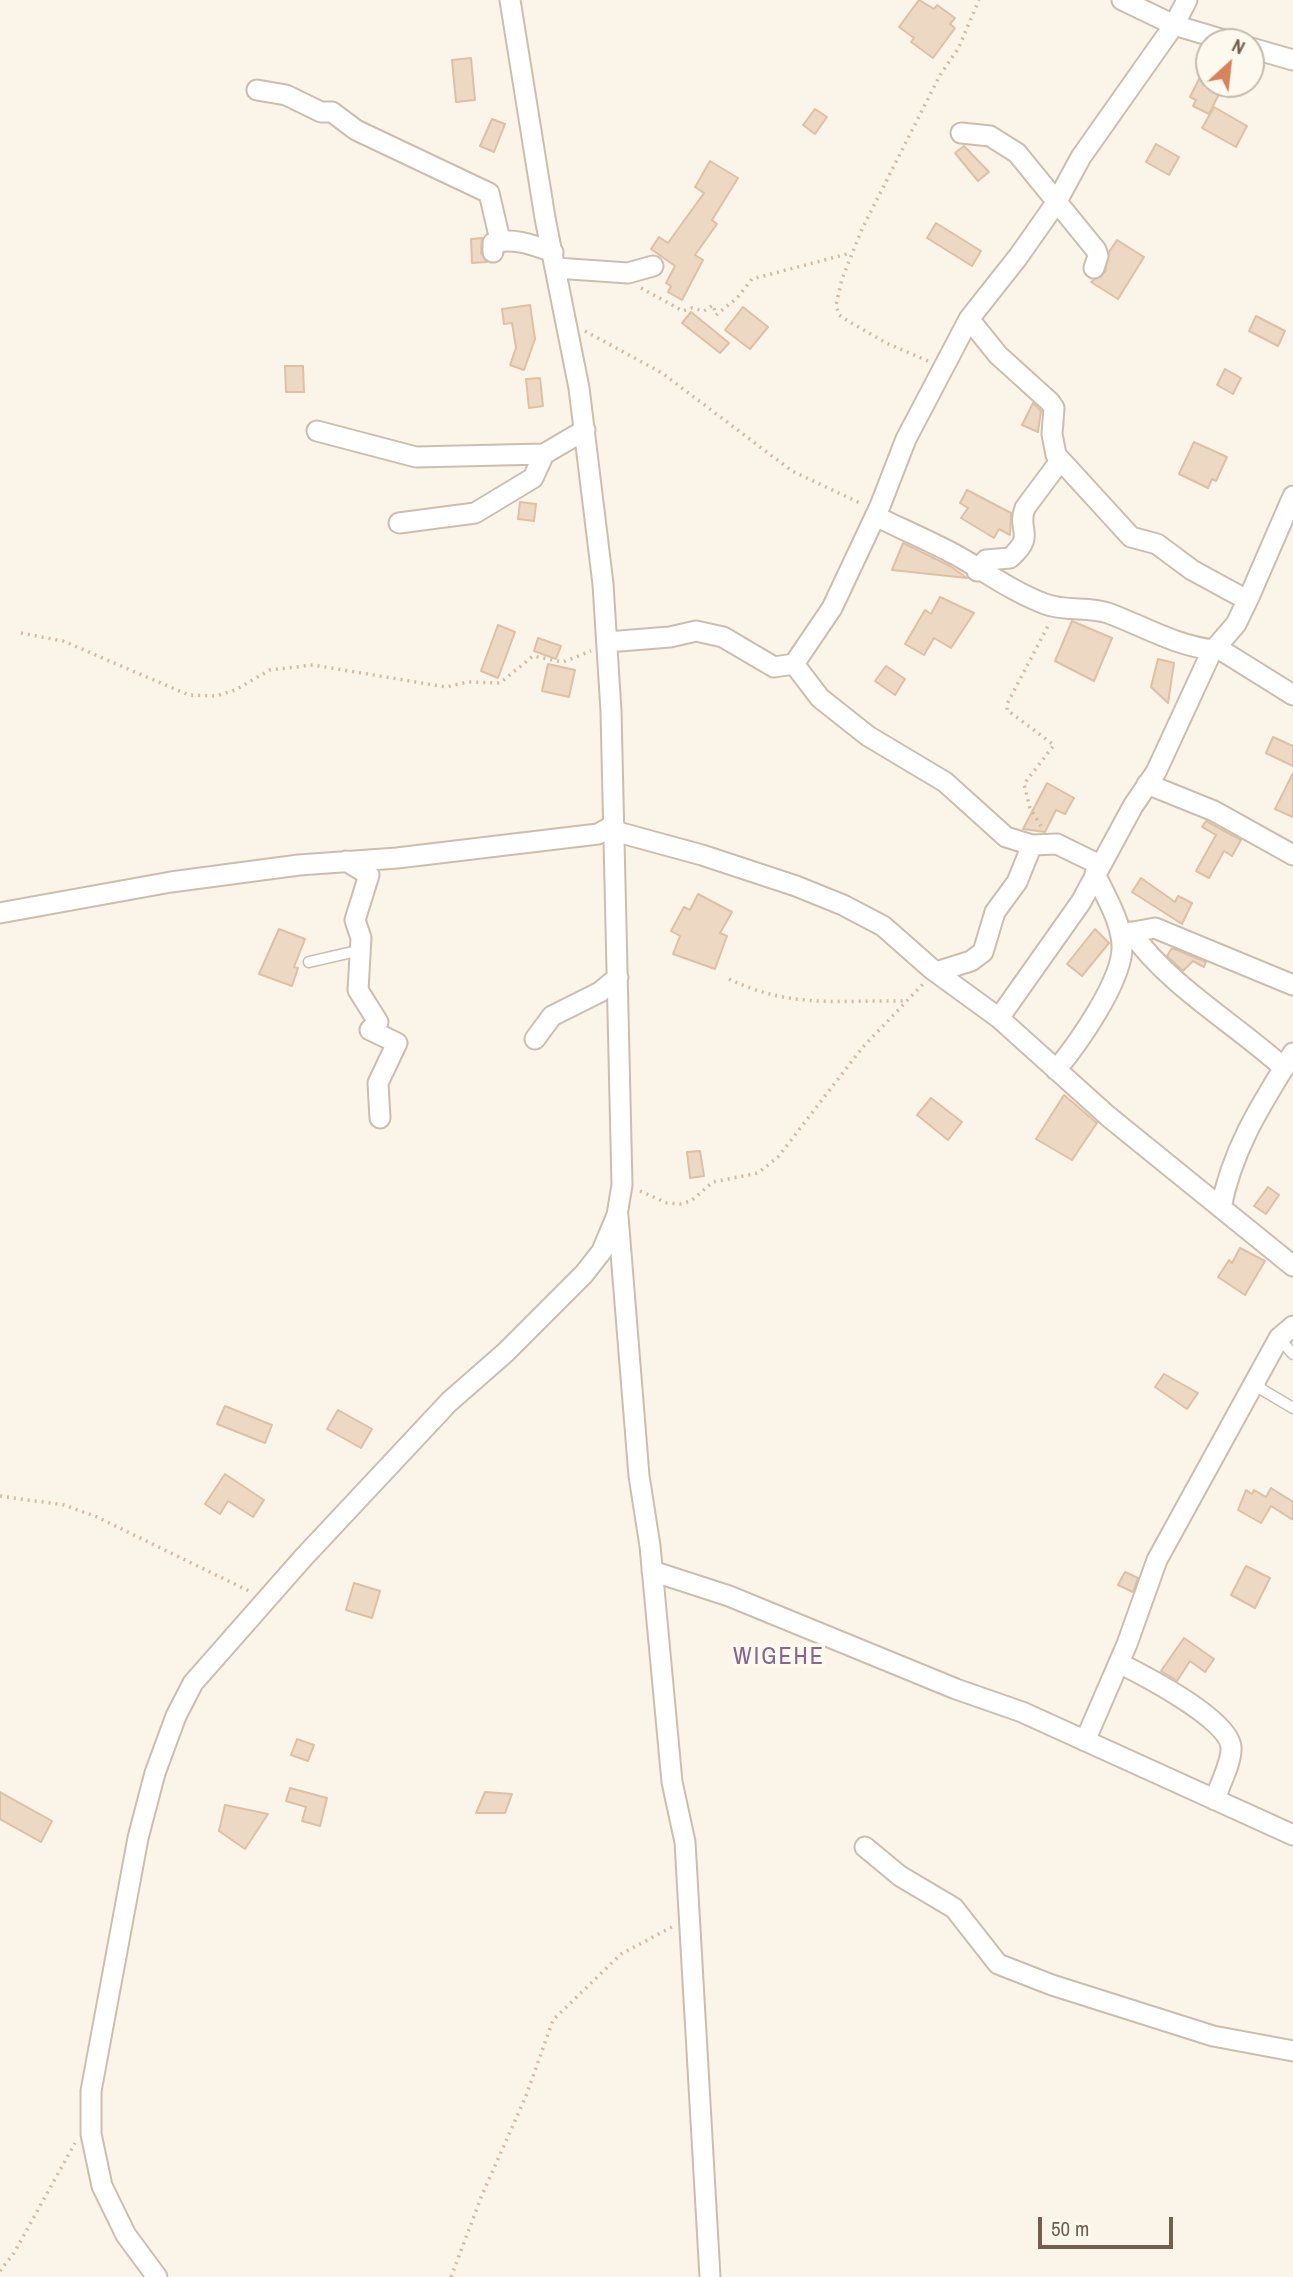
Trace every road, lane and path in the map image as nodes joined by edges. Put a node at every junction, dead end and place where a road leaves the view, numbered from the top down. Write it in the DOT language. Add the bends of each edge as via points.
graph roads {
  1 [pos="510,0"];
  2 [pos="979,0"];
  3 [pos="1122,0"];
  4 [pos="1187,0"];
  5 [pos="1174,25"];
  6 [pos="1195,31"];
  7 [pos="1265,52"];
  8 [pos="1293,60"];
  9 [pos="257,90"];
  10 [pos="961,132"];
  11 [pos="1056,203"];
  12 [pos="852,253"];
  13 [pos="554,260"];
  14 [pos="653,266"];
  15 [pos="1094,268"];
  16 [pos="616,272"];
  17 [pos="969,319"];
  18 [pos="566,326"];
  19 [pos="944,367"];
  20 [pos="317,430"];
  21 [pos="584,430"];
  22 [pos="544,454"];
  23 [pos="1060,461"];
  24 [pos="1293,496"];
  25 [pos="876,513"];
  26 [pos="400,523"];
  27 [pos="977,570"];
  28 [pos="1247,600"];
  29 [pos="1058,608"];
  30 [pos="21,633"];
  31 [pos="607,642"];
  32 [pos="1215,649"];
  33 [pos="794,664"];
  34 [pos="1293,695"];
  35 [pos="1147,784"];
  36 [pos="614,828"];
  37 [pos="1057,844"];
  38 [pos="1032,845"];
  39 [pos="1293,855"];
  40 [pos="346,862"];
  41 [pos="1098,869"];
  42 [pos="0,913"];
  43 [pos="1126,933"];
  44 [pos="360,950"];
  45 [pos="309,962"];
  46 [pos="936,972"];
  47 [pos="618,977"];
  48 [pos="729,979"];
  49 [pos="1293,985"];
  50 [pos="906,1001"];
  51 [pos="999,1018"];
  52 [pos="535,1039"];
  53 [pos="1288,1060"];
  54 [pos="1056,1070"];
  55 [pos="380,1118"];
  56 [pos="622,1185"];
  57 [pos="1221,1208"];
  58 [pos="618,1210"];
  59 [pos="1293,1266"];
  60 [pos="1286,1332"];
  61 [pos="1293,1354"];
  62 [pos="1256,1379"];
  63 [pos="1293,1408"];
  64 [pos="0,1496"];
  65 [pos="652,1571"];
  66 [pos="266,1598"];
  67 [pos="1119,1663"];
  68 [pos="1086,1741"];
  69 [pos="1215,1800"];
  70 [pos="1293,1835"];
  71 [pos="865,1847"];
  72 [pos="688,1916"];
  73 [pos="1293,2052"];
  74 [pos="91,2114"];
  75 [pos="0,2271"];
  76 [pos="158,2277"];
  77 [pos="451,2277"];
  78 [pos="710,2277"];
  1 -- 13 [label="street"];
  2 -- 12 [label="path"];
  3 -- 5 [label="street"];
  4 -- 5 [label="street"];
  5 -- 6 [label="street"];
  5 -- 11 [label="street" via="1087,148"];
  7 -- 8 [label="street"];
  9 -- 13 [label="street" via="286,95 332,113 356,131 489,193 497,246 527,243"];
  10 -- 11 [label="street" via="990,136 1017,153"];
  11 -- 15 [label="street" via="1096,250"];
  11 -- 17 [label="street"];
  12 -- 16 [label="path" via="752,279 716,315 713,305 704,311 683,311"];
  12 -- 19 [label="path" via="838,290 839,314 886,343"];
  13 -- 16 [label="street"];
  13 -- 18 [label="street"];
  14 -- 16 [label="street"];
  17 -- 19 [label="street"];
  17 -- 23 [label="street" via="998,355 1054,408 1052,434"];
  18 -- 21 [label="street"];
  18 -- 25 [label="path" via="583,329 662,373 792,471"];
  19 -- 25 [label="street" via="906,439"];
  20 -- 22 [label="street" via="416,457"];
  21 -- 22 [label="street"];
  21 -- 31 [label="street"];
  22 -- 26 [label="street" via="533,478 475,513"];
  23 -- 27 [label="street" via="1025,508 1026,532 1020,547 1010,558 986,560"];
  23 -- 28 [label="street" via="1131,537 1157,544 1192,570"];
  24 -- 28 [label="street"];
  25 -- 27 [label="street"];
  25 -- 33 [label="street" via="832,608"];
  27 -- 29 [label="street"];
  28 -- 32 [label="street" via="1236,624"];
  29 -- 32 [label="street" via="1098,610 1184,644"];
  29 -- 37 [label="path" via="1007,704 1018,721 1054,745 1024,784 1030,808"];
  30 -- 31 [label="path" via="63,641 188,695 216,696 270,670 289,666 313,665 446,687 500,683 533,656 563,662"];
  31 -- 33 [label="street" via="696,631 723,637 774,667"];
  31 -- 36 [label="street"];
  32 -- 34 [label="street"];
  32 -- 35 [label="street"];
  33 -- 38 [label="street" via="820,698 868,736 945,782 1006,836"];
  35 -- 39 [label="street" via="1204,806"];
  35 -- 41 [label="street"];
  36 -- 40 [label="street" via="597,834"];
  36 -- 46 [label="street" via="843,905 883,926"];
  36 -- 47 [label="street"];
  37 -- 38 [label="street"];
  37 -- 41 [label="street"];
  38 -- 46 [label="street" via="1017,882 995,912 983,952 971,961"];
  40 -- 42 [label="street" via="171,882"];
  40 -- 44 [label="street" via="369,875 355,920"];
  41 -- 43 [label="street"];
  41 -- 51 [label="street" via="1066,925"];
  43 -- 49 [label="street" via="1155,928"];
  43 -- 53 [label="street" via="1177,984"];
  43 -- 54 [label="street" via="1105,995"];
  44 -- 45 [label="lane"];
  44 -- 55 [label="street" via="358,990 378,1021 370,1030 397,1043 378,1083"];
  46 -- 50 [label="path"];
  46 -- 51 [label="street"];
  47 -- 52 [label="street" via="600,992 552,1016"];
  47 -- 56 [label="street"];
  48 -- 50 [label="path" via="752,990 802,1002"];
  50 -- 56 [label="path" via="862,1048 784,1151 758,1173 713,1182 691,1201 680,1204"];
  51 -- 54 [label="street"];
  53 -- 57 [label="street" via="1241,1141"];
  54 -- 57 [label="street"];
  56 -- 58 [label="street"];
  57 -- 59 [label="street"];
  58 -- 65 [label="street" via="639,1476"];
  58 -- 66 [label="street" via="602,1251 584,1274 449,1402"];
  60 -- 61 [label="lane"];
  60 -- 62 [label="street"];
  62 -- 63 [label="lane" via="1261,1389"];
  62 -- 67 [label="street" via="1157,1560"];
  64 -- 66 [label="path" via="64,1505 97,1517"];
  65 -- 68 [label="street" via="729,1596"];
  65 -- 72 [label="street" via="672,1782 685,1842"];
  66 -- 74 [label="street" via="193,1683 155,1773 114,1955"];
  67 -- 68 [label="street"];
  67 -- 69 [label="street" via="1174,1692 1228,1740 1231,1751"];
  68 -- 69 [label="street"];
  69 -- 70 [label="street"];
  71 -- 73 [label="street" via="900,1876 954,1908 998,1964 1052,1986 1213,2036"];
  72 -- 77 [label="path" via="621,1954 553,2020"];
  72 -- 78 [label="street"];
  74 -- 75 [label="path"];
  74 -- 76 [label="street" via="102,2186 126,2235"];
}
